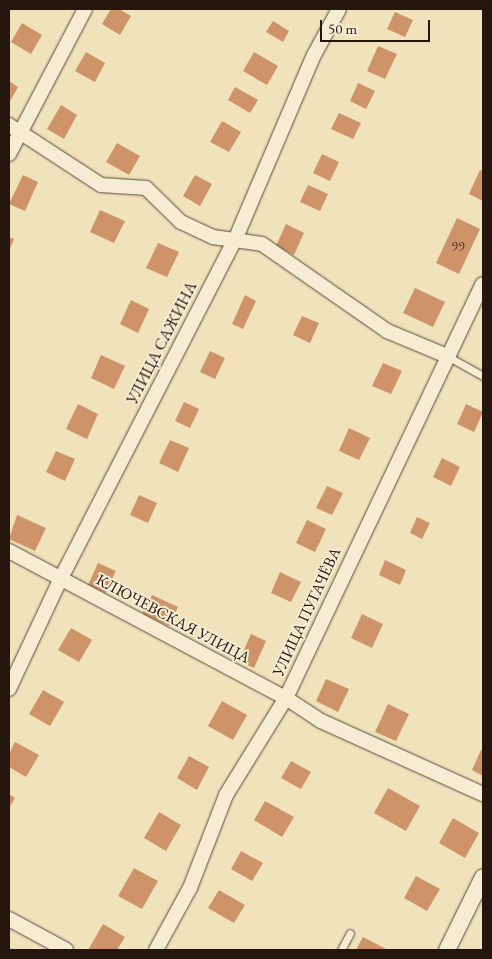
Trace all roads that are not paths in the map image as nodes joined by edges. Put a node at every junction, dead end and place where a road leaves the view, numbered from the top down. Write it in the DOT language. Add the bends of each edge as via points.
graph roads {
  1 [pos="85,9"];
  2 [pos="339,9"];
  3 [pos="15,128"];
  4 [pos="9,154"];
  5 [pos="235,240"];
  6 [pos="483,284"];
  7 [pos="447,356"];
  8 [pos="483,376"];
  9 [pos="9,551"];
  10 [pos="61,578"];
  11 [pos="9,689"];
  12 [pos="286,698"];
  13 [pos="483,794"];
  14 [pos="483,877"];
  15 [pos="9,919"];
  16 [pos="350,933"];
  17 [pos="66,950"];
  18 [pos="156,950"];
  19 [pos="340,950"];
  20 [pos="447,950"];
  1 -- 3 [label="street"];
  2 -- 5 [label="street, УЛИЦА САЖИНА" via="314,55"];
  3 -- 4 [label="street"];
  3 -- 5 [label="street" via="101,186 146,188 181,222 213,237"];
  5 -- 7 [label="street" via="262,244 387,331"];
  5 -- 10 [label="street, УЛИЦА САЖИНА"];
  6 -- 7 [label="street, УЛИЦА ПУГАЧЁВА"];
  7 -- 8 [label="lane"];
  7 -- 12 [label="street, УЛИЦА ПУГАЧЁВА"];
  9 -- 10 [label="street, КЛЮЧЕВСКАЯ УЛИЦА"];
  10 -- 11 [label="street, УЛИЦА САЖИНА"];
  10 -- 12 [label="street, КЛЮЧЕВСКАЯ УЛИЦА"];
  12 -- 13 [label="street, КЛЮЧЕВСКАЯ УЛИЦА" via="321,721"];
  12 -- 18 [label="street, УЛИЦА ПУГАЧЁВА" via="226,795 190,888"];
  14 -- 20 [label="street"];
  15 -- 17 [label="street"];
  16 -- 19 [label="lane"];
}
